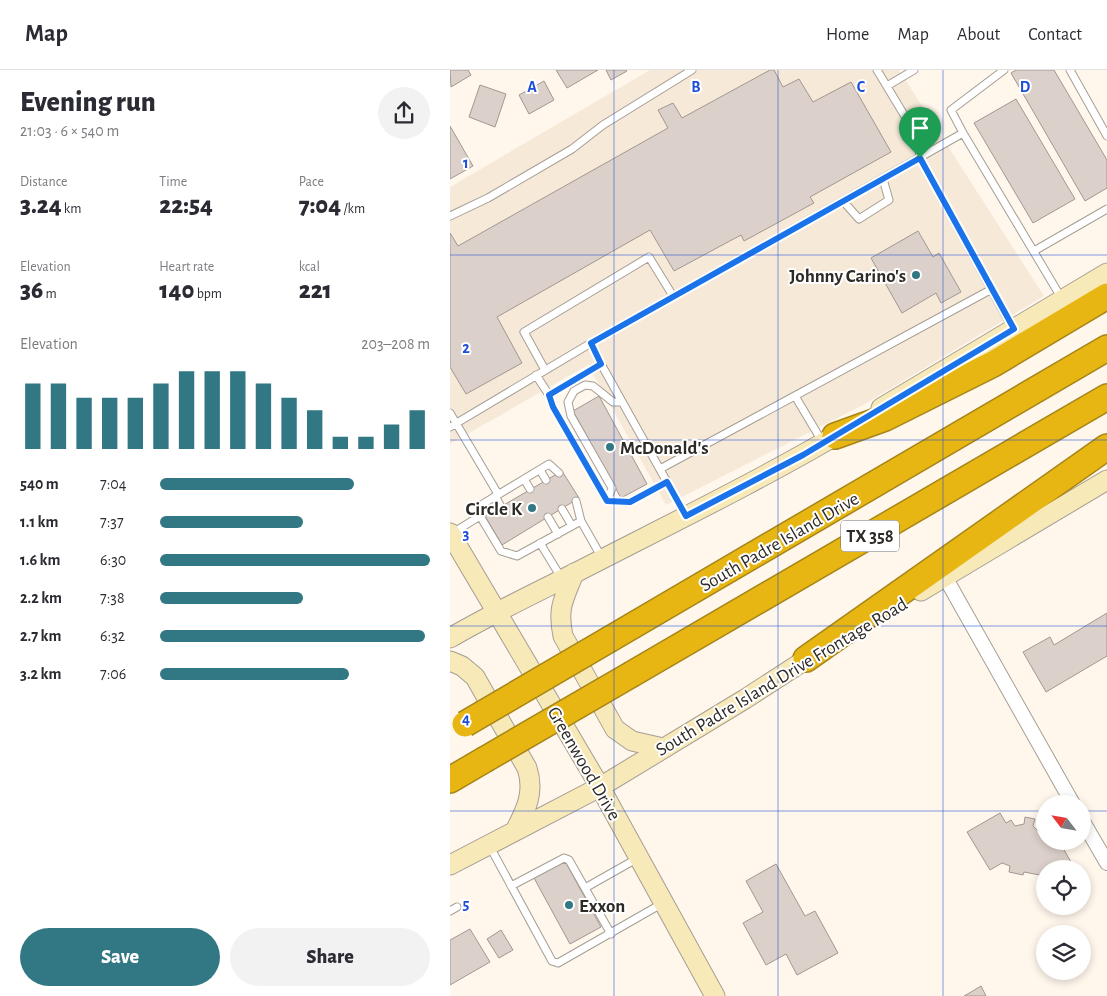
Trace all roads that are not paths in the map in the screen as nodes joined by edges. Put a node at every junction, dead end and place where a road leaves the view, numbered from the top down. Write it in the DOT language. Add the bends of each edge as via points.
graph roads {
  1 [pos="692,70"];
  2 [pos="877,70"];
  3 [pos="914,70"];
  4 [pos="1004,70"];
  5 [pos="1070,70"];
  6 [pos="887,86"];
  7 [pos="963,134"];
  8 [pos="1107,136"];
  9 [pos="920,158"];
  10 [pos="883,179"];
  11 [pos="843,201"];
  12 [pos="1107,209"];
  13 [pos="450,216"];
  14 [pos="1034,251"];
  15 [pos="1107,273"];
  16 [pos="992,289"];
  17 [pos="674,296"];
  18 [pos="1107,296"];
  19 [pos="1062,300"];
  20 [pos="1014,329"];
  21 [pos="1107,335"];
  22 [pos="591,343"];
  23 [pos="1107,348"];
  24 [pos="601,364"];
  25 [pos="1081,364"];
  26 [pos="545,370"];
  27 [pos="536,375"];
  28 [pos="549,395"];
  29 [pos="795,396"];
  30 [pos="1107,397"];
  31 [pos="622,402"];
  32 [pos="450,413"];
  33 [pos="453,425"];
  34 [pos="829,440"];
  35 [pos="1107,446"];
  36 [pos="660,469"];
  37 [pos="540,470"];
  38 [pos="558,473"];
  39 [pos="524,479"];
  40 [pos="546,480"];
  41 [pos="1107,480"];
  42 [pos="667,482"];
  43 [pos="530,490"];
  44 [pos="496,495"];
  45 [pos="576,500"];
  46 [pos="607,501"];
  47 [pos="501,507"];
  48 [pos="562,509"];
  49 [pos="480,516"];
  50 [pos="686,516"];
  51 [pos="548,517"];
  52 [pos="581,521"];
  53 [pos="572,526"];
  54 [pos="450,533"];
  55 [pos="558,534"];
  56 [pos="540,543"];
  57 [pos="602,559"];
  58 [pos="568,576"];
  59 [pos="945,577"];
  60 [pos="496,612"];
  61 [pos="450,638"];
  62 [pos="806,659"];
  63 [pos="450,661"];
  64 [pos="458,728"];
  65 [pos="663,748"];
  66 [pos="450,780"];
  67 [pos="600,787"];
  68 [pos="1069,795"];
  69 [pos="515,831"];
  70 [pos="1091,835"];
  71 [pos="489,845"];
  72 [pos="638,858"];
  73 [pos="1107,863"];
  74 [pos="450,865"];
  75 [pos="511,886"];
  76 [pos="585,888"];
  77 [pos="664,903"];
  78 [pos="611,934"];
  79 [pos="715,996"];
  1 -- 13 [label="lane" via="603,125 572,149 488,198"];
  2 -- 6 [label="lane"];
  3 -- 6 [label="lane"];
  4 -- 7 [label="lane" via="952,110"];
  5 -- 8 [label="lane"];
  6 -- 9 [label="lane" via="918,138"];
  7 -- 9 [label="lane"];
  7 -- 14 [label="lane"];
  9 -- 10 [label="lane"];
  9 -- 16 [label="lane"];
  10 -- 11 [label="lane"];
  10 -- 11 [label="lane" via="889,200 859,219"];
  11 -- 17 [label="lane"];
  12 -- 14 [label="lane"];
  14 -- 19 [label="lane"];
  15 -- 19 [label="main road"];
  16 -- 20 [label="lane"];
  16 -- 29 [label="lane"];
  17 -- 22 [label="lane"];
  17 -- 26 [label="lane" via="649,257 524,332"];
  18 -- 34 [label="highway" via="994,364 885,418"];
  19 -- 20 [label="main road"];
  20 -- 34 [label="main road"];
  21 -- 25 [label="highway"];
  22 -- 24 [label="lane"];
  22 -- 26 [label="lane"];
  23 -- 25 [label="highway, South Padre Island Drive / TX 358"];
  24 -- 28 [label="lane"];
  24 -- 31 [label="lane"];
  25 -- 64 [label="highway, South Padre Island Drive / TX 358, bridge"];
  26 -- 27 [label="lane"];
  27 -- 28 [label="lane"];
  27 -- 33 [label="lane"];
  28 -- 46 [label="lane"];
  29 -- 34 [label="lane"];
  29 -- 36 [label="lane"];
  30 -- 66 [label="highway, TX 358, bridge"];
  31 -- 36 [label="lane"];
  31 -- 46 [label="lane" via="613,402 593,386 585,385 574,391 568,402 571,416 612,488"];
  32 -- 33 [label="lane"];
  33 -- 44 [label="lane"];
  34 -- 50 [label="main road"];
  35 -- 62 [label="highway"];
  36 -- 42 [label="lane"];
  37 -- 38 [label="lane" via="549,464"];
  37 -- 39 [label="lane"];
  37 -- 40 [label="lane"];
  39 -- 43 [label="lane"];
  39 -- 44 [label="lane"];
  41 -- 59 [label="main road, South Padre Island Drive Frontage Road"];
  42 -- 46 [label="lane" via="630,502"];
  42 -- 50 [label="lane"];
  44 -- 47 [label="lane"];
  44 -- 49 [label="lane" via="481,504"];
  45 -- 52 [label="lane"];
  48 -- 53 [label="lane"];
  49 -- 54 [label="lane"];
  49 -- 56 [label="lane" via="502,551 517,556"];
  50 -- 57 [label="main road"];
  51 -- 55 [label="lane"];
  52 -- 53 [label="lane"];
  52 -- 57 [label="lane"];
  53 -- 55 [label="lane"];
  54 -- 60 [label="main road, Greenwood Drive"];
  55 -- 56 [label="lane"];
  56 -- 58 [label="lane"];
  57 -- 58 [label="main road"];
  58 -- 60 [label="main road"];
  58 -- 65 [label="main road" via="560,606 563,636 616,729 632,741"];
  59 -- 62 [label="main road, South Padre Island Drive Frontage Road"];
  59 -- 68 [label="street"];
  60 -- 61 [label="main road"];
  60 -- 67 [label="main road, Greenwood Drive"];
  62 -- 65 [label="main road, South Padre Island Drive Frontage Road"];
  63 -- 69 [label="main road" via="475,677 527,768 531,781 529,797"];
  65 -- 67 [label="main road, South Padre Island Drive Frontage Road"];
  67 -- 69 [label="main road, South Padre Island Drive Frontage Road"];
  67 -- 72 [label="main road, Greenwood Drive"];
  69 -- 71 [label="main road, South Padre Island Drive Frontage Road"];
  70 -- 73 [label="street"];
  71 -- 74 [label="main road, South Padre Island Drive Frontage Road"];
  71 -- 75 [label="lane"];
  72 -- 76 [label="lane"];
  72 -- 77 [label="main road, Greenwood Drive"];
  75 -- 76 [label="lane" via="564,858 569,860"];
  75 -- 78 [label="lane" via="552,961 558,963"];
  76 -- 78 [label="lane"];
  77 -- 78 [label="lane"];
  77 -- 79 [label="main road, Greenwood Drive"];
}
